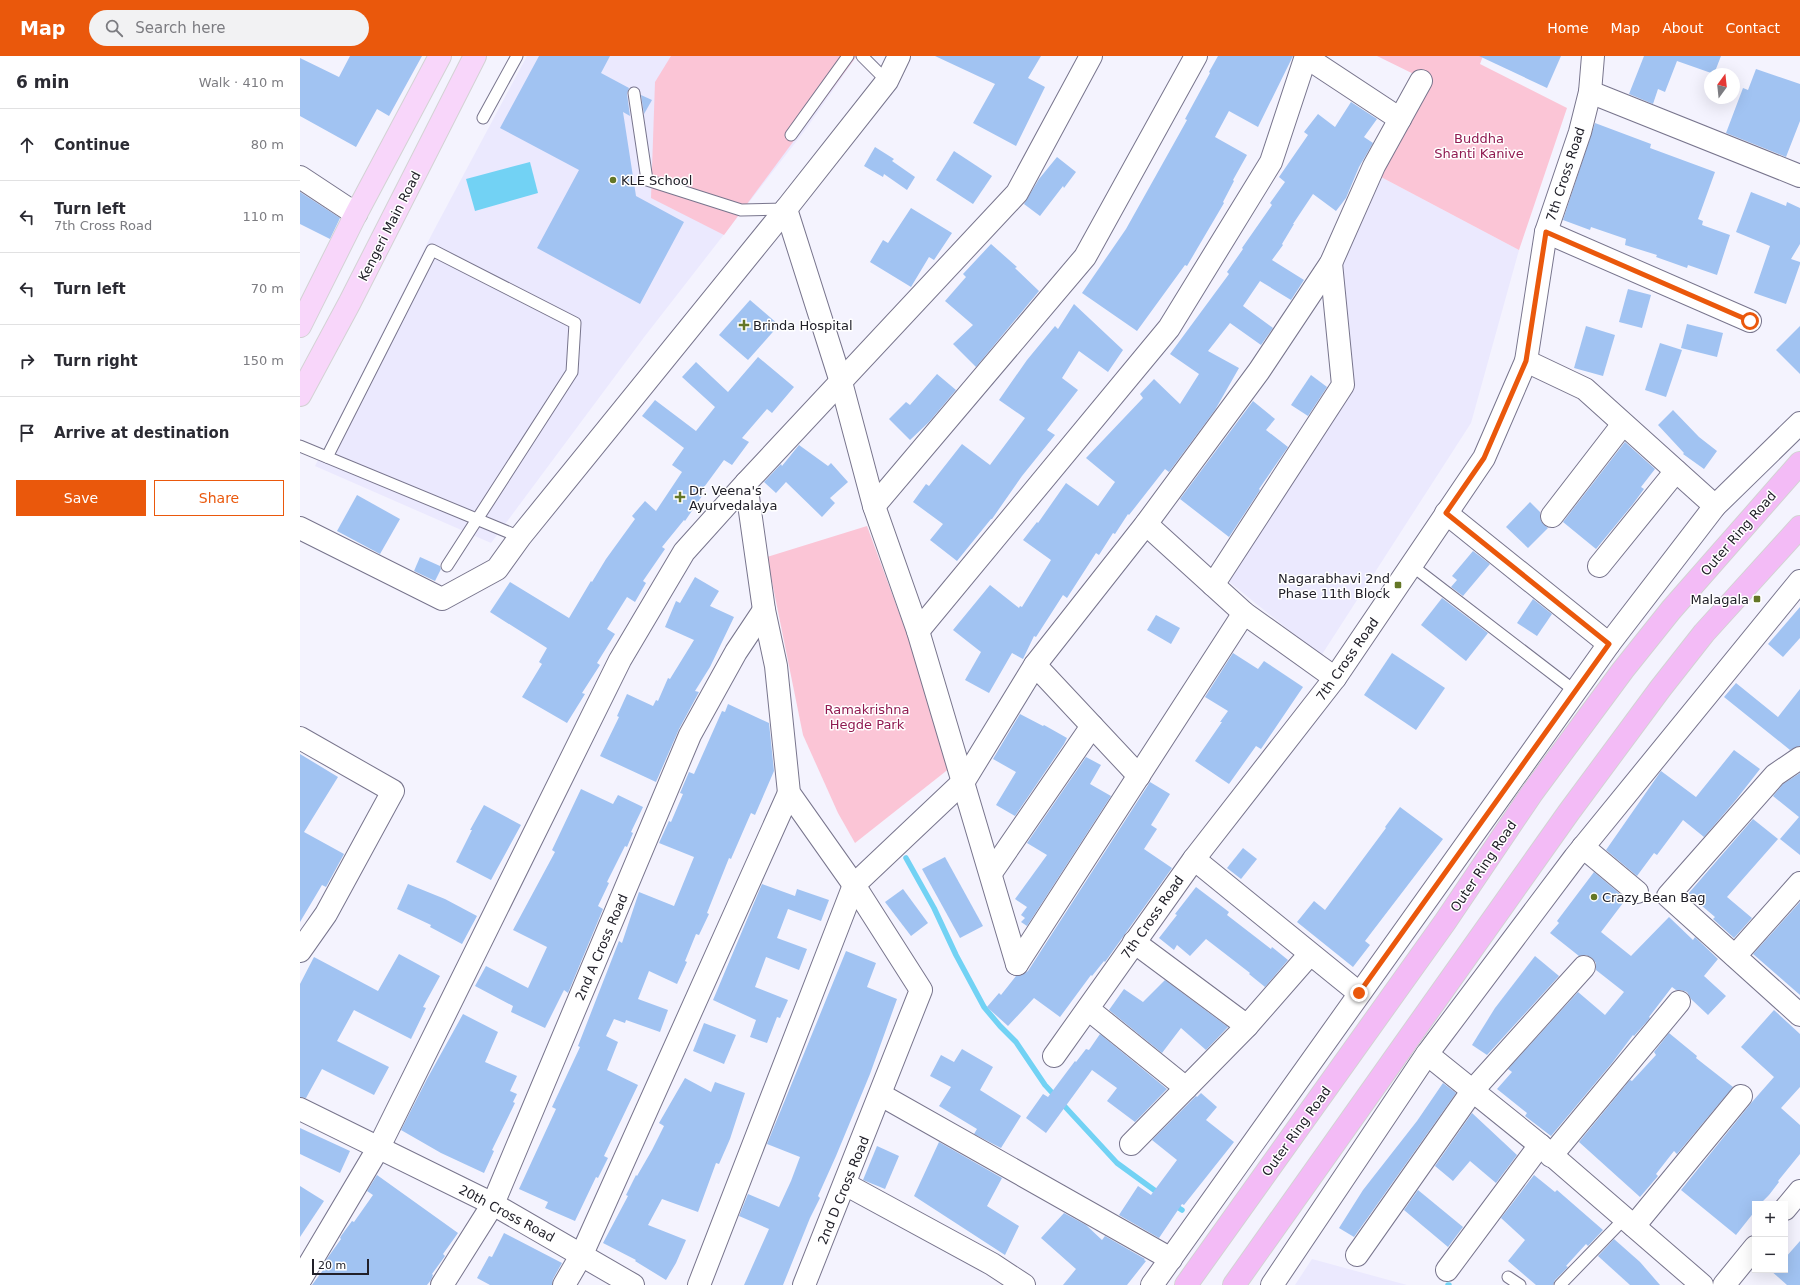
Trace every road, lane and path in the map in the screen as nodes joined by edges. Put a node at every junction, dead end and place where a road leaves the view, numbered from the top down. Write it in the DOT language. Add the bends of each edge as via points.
graph roads {
  1 [pos="440,56"];
  2 [pos="475,56"];
  3 [pos="517,56"];
  4 [pos="848,56"];
  5 [pos="862,56"];
  6 [pos="899,56"];
  7 [pos="1091,56"];
  8 [pos="1196,56"];
  9 [pos="1306,56"];
  10 [pos="1593,56"];
  11 [pos="887,81"];
  12 [pos="1421,81"];
  13 [pos="1590,92"];
  14 [pos="634,93"];
  15 [pos="483,118"];
  16 [pos="1400,119"];
  17 [pos="791,136"];
  18 [pos="1800,176"];
  19 [pos="300,177"];
  20 [pos="786,209"];
  21 [pos="356,214"];
  22 [pos="1546,232"];
  23 [pos="1331,263"];
  24 [pos="1750,321"];
  25 [pos="300,326"];
  26 [pos="1526,361"];
  27 [pos="841,382"];
  28 [pos="300,396"];
  29 [pos="1800,422"];
  30 [pos="1623,424"];
  31 [pos="300,446"];
  32 [pos="327,457"];
  33 [pos="1800,463"];
  34 [pos="1676,471"];
  35 [pos="746,483"];
  36 [pos="874,506"];
  37 [pos="1715,506"];
  38 [pos="1446,513"];
  39 [pos="1552,516"];
  40 [pos="477,520"];
  41 [pos="1146,524"];
  42 [pos="1800,527"];
  43 [pos="300,528"];
  44 [pos="520,537"];
  45 [pos="1411,565"];
  46 [pos="448,566"];
  47 [pos="1599,566"];
  48 [pos="1800,581"];
  49 [pos="1213,585"];
  50 [pos="764,610"];
  51 [pos="1244,613"];
  52 [pos="918,631"];
  53 [pos="1609,644"];
  54 [pos="1035,665"];
  55 [pos="1335,678"];
  56 [pos="1575,691"];
  57 [pos="1092,726"];
  58 [pos="300,738"];
  59 [pos="1800,758"];
  60 [pos="1139,776"];
  61 [pos="964,781"];
  62 [pos="789,793"];
  63 [pos="1583,847"];
  64 [pos="1194,859"];
  65 [pos="990,872"];
  66 [pos="1800,884"];
  67 [pos="854,885"];
  68 [pos="1637,892"];
  69 [pos="1134,942"];
  70 [pos="300,951"];
  71 [pos="1310,954"];
  72 [pos="1735,956"];
  73 [pos="1584,967"];
  74 [pos="1359,993"];
  75 [pos="1679,1002"];
  76 [pos="1088,1009"];
  77 [pos="1800,1015"];
  78 [pos="1247,1026"];
  79 [pos="1427,1054"];
  80 [pos="1054,1056"];
  81 [pos="1186,1088"];
  82 [pos="1473,1090"];
  83 [pos="881,1095"];
  84 [pos="1741,1096"];
  85 [pos="300,1109"];
  86 [pos="1132,1144"];
  87 [pos="379,1146"];
  88 [pos="1545,1151"];
  89 [pos="845,1184"];
  90 [pos="1800,1191"];
  91 [pos="493,1204"];
  92 [pos="1788,1205"];
  93 [pos="1630,1222"];
  94 [pos="1752,1251"];
  95 [pos="582,1254"];
  96 [pos="1356,1255"];
  97 [pos="1171,1259"];
  98 [pos="1447,1270"];
  99 [pos="1508,1277"];
  100 [pos="300,1280"];
  101 [pos="442,1285"];
  102 [pos="564,1285"];
  103 [pos="633,1285"];
  104 [pos="699,1285"];
  105 [pos="804,1285"];
  106 [pos="1024,1285"];
  107 [pos="1152,1285"];
  108 [pos="1186,1285"];
  109 [pos="1234,1285"];
  110 [pos="1272,1285"];
  111 [pos="1520,1285"];
  112 [pos="1560,1285"];
  113 [pos="1702,1285"];
  114 [pos="1724,1285"];
  1 -- 21 [label="main road"];
  2 -- 28 [label="main road, Kengeri Main Road"];
  3 -- 15 [label="lane"];
  4 -- 17 [label="lane"];
  5 -- 11 [label="lane"];
  6 -- 11 [label="street"];
  7 -- 27 [label="street" via="1017,193"];
  8 -- 36 [label="street" via="1085,257"];
  9 -- 16 [label="street"];
  9 -- 52 [label="street" via="1271,162 1169,328"];
  10 -- 13 [label="street, 7th Cross Road"];
  11 -- 20 [label="street"];
  12 -- 16 [label="street"];
  13 -- 18 [label="street"];
  13 -- 22 [label="street, 7th Cross Road" via="1580,132"];
  14 -- 20 [label="lane" via="647,180 741,210"];
  16 -- 23 [label="street" via="1374,166"];
  19 -- 21 [label="street"];
  20 -- 27 [label="street"];
  20 -- 44 [label="street"];
  21 -- 25 [label="main road"];
  22 -- 24 [label="street"];
  22 -- 26 [label="street, 7th Cross Road"];
  23 -- 41 [label="street" via="1260,371"];
  23 -- 49 [label="street" via="1343,385"];
  26 -- 30 [label="street" via="1585,389"];
  26 -- 38 [label="street, 7th Cross Road" via="1484,458"];
  27 -- 35 [label="street"];
  27 -- 36 [label="street"];
  29 -- 37 [label="street"];
  30 -- 34 [label="street"];
  30 -- 39 [label="street"];
  31 -- 32 [label="lane"];
  32 -- 40 [label="lane"];
  32 -- 40 [label="lane" via="432,250 575,324 572,372"];
  33 -- 108 [label="highway, Outer Ring Road" via="1671,610 1532,792 1445,922"];
  34 -- 37 [label="street"];
  34 -- 47 [label="street"];
  35 -- 50 [label="street"];
  35 -- 87 [label="street" via="684,552 620,660"];
  36 -- 52 [label="street"];
  37 -- 53 [label="street"];
  38 -- 45 [label="street, 7th Cross Road"];
  38 -- 53 [label="street"];
  40 -- 44 [label="lane"];
  40 -- 46 [label="lane"];
  41 -- 49 [label="street"];
  41 -- 54 [label="street"];
  42 -- 109 [label="highway" via="1704,633 1660,689 1569,812"];
  43 -- 44 [label="street" via="442,599 497,569"];
  45 -- 55 [label="street, 7th Cross Road"];
  45 -- 56 [label="lane"];
  48 -- 63 [label="street"];
  49 -- 51 [label="street"];
  50 -- 62 [label="street" via="776,666"];
  50 -- 91 [label="street, 2nd A Cross Road" via="736,652 690,734"];
  51 -- 55 [label="street"];
  51 -- 60 [label="street"];
  52 -- 61 [label="street"];
  53 -- 56 [label="street"];
  54 -- 57 [label="street"];
  54 -- 61 [label="street"];
  55 -- 64 [label="street, 7th Cross Road"];
  56 -- 74 [label="street"];
  57 -- 60 [label="street"];
  57 -- 65 [label="street"];
  58 -- 70 [label="street" via="393,791 326,914"];
  59 -- 72 [label="street" via="1775,775 1668,896"];
  60 -- 65 [label="street" via="1017,964"];
  61 -- 65 [label="street"];
  61 -- 67 [label="street"];
  62 -- 67 [label="street"];
  62 -- 95 [label="street"];
  63 -- 68 [label="street"];
  63 -- 79 [label="street"];
  64 -- 69 [label="street, 7th Cross Road"];
  64 -- 71 [label="street"];
  66 -- 72 [label="street"];
  67 -- 83 [label="street, 2nd D Cross Road" via="921,990"];
  67 -- 104 [label="street"];
  69 -- 76 [label="street, 7th Cross Road"];
  69 -- 78 [label="street"];
  71 -- 74 [label="street"];
  71 -- 78 [label="street"];
  72 -- 77 [label="street"];
  73 -- 82 [label="street"];
  74 -- 97 [label="street"];
  75 -- 88 [label="street"];
  76 -- 80 [label="street, 7th Cross Road"];
  76 -- 81 [label="street"];
  78 -- 81 [label="street"];
  79 -- 82 [label="street"];
  79 -- 110 [label="street"];
  81 -- 86 [label="street"];
  82 -- 88 [label="street"];
  82 -- 96 [label="street"];
  83 -- 89 [label="street, 2nd D Cross Road"];
  83 -- 97 [label="street"];
  84 -- 93 [label="street"];
  85 -- 87 [label="street, 20th Cross Road"];
  87 -- 91 [label="street, 20th Cross Road"];
  87 -- 100 [label="street"];
  88 -- 93 [label="street"];
  88 -- 98 [label="street"];
  89 -- 105 [label="street, 2nd D Cross Road"];
  89 -- 106 [label="street" via="992,1264"];
  90 -- 92 [label="street"];
  91 -- 95 [label="street, 20th Cross Road"];
  91 -- 101 [label="street, 2nd A Cross Road"];
  93 -- 112 [label="lane"];
  93 -- 113 [label="street"];
  94 -- 114 [label="street"];
  95 -- 102 [label="street"];
  95 -- 103 [label="street, 20th Cross Road"];
  97 -- 107 [label="street"];
  99 -- 111 [label="lane"];
}
